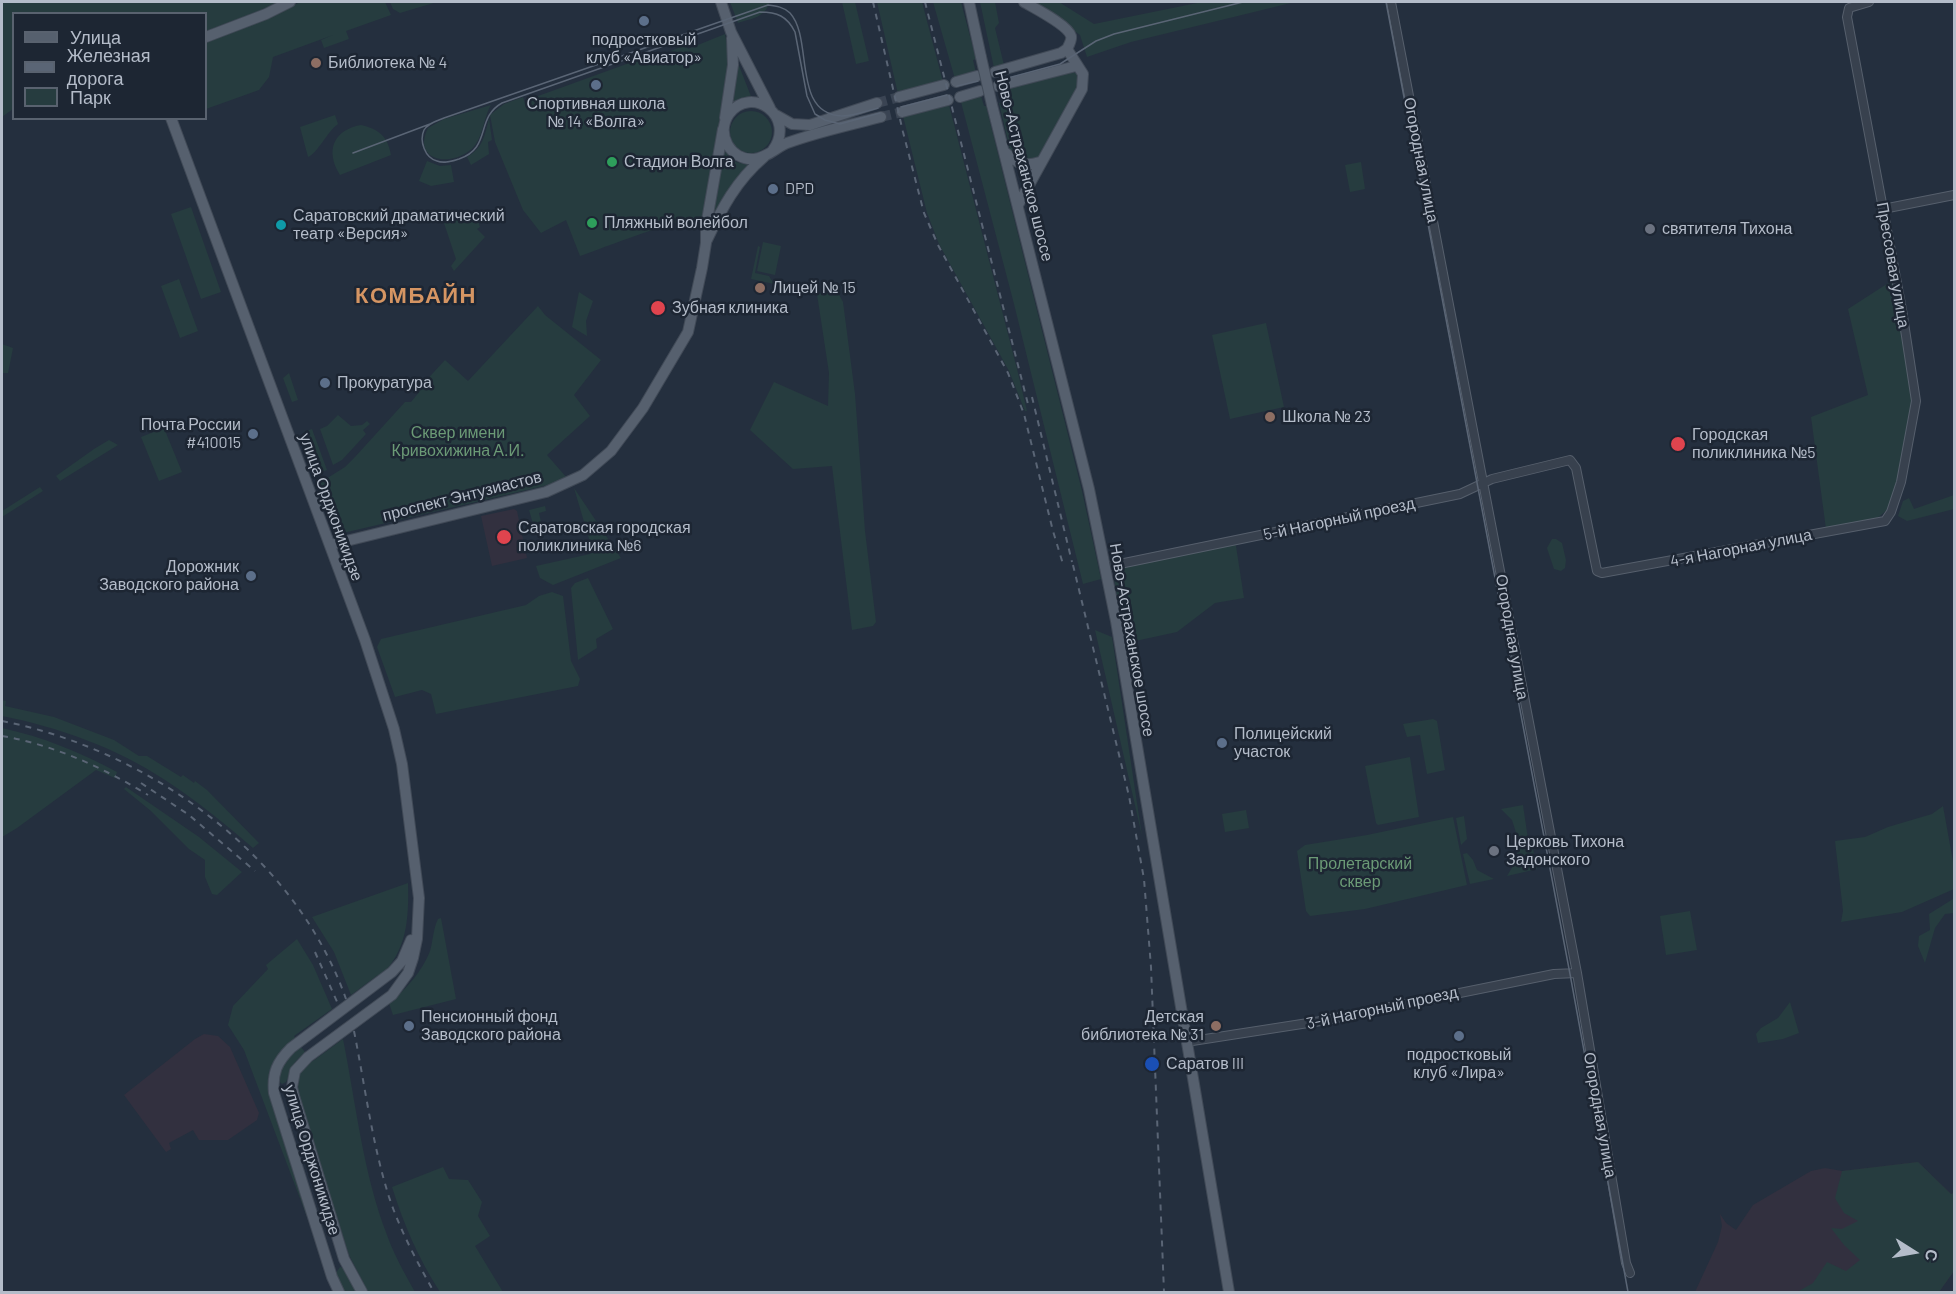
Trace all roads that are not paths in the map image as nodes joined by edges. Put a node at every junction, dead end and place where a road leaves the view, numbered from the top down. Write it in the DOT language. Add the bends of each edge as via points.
graph roads {
  1 [pos="290,2"];
  2 [pos="721,2"];
  3 [pos="1024,2"];
  4 [pos="1391,2"];
  5 [pos="1869,2"];
  6 [pos="970,4"];
  7 [pos="731,32"];
  8 [pos="207,37"];
  9 [pos="1067,49"];
  10 [pos="1076,66"];
  11 [pos="995,72"];
  12 [pos="977,76"];
  13 [pos="956,82"];
  14 [pos="944,85"];
  15 [pos="998,86"];
  16 [pos="980,91"];
  17 [pos="899,97"];
  18 [pos="960,97"];
  19 [pos="948,100"];
  20 [pos="877,103"];
  21 [pos="773,112"];
  22 [pos="902,112"];
  23 [pos="881,117"];
  24 [pos="172,120"];
  25 [pos="724,126"];
  26 [pos="1005,152"];
  27 [pos="769,153"];
  28 [pos="1040,162"];
  29 [pos="1954,195"];
  30 [pos="1018,205"];
  31 [pos="1883,209"];
  32 [pos="706,243"];
  33 [pos="1483,483"];
  34 [pos="1885,521"];
  35 [pos="330,545"];
  36 [pos="1105,567"];
  37 [pos="1597,570"];
  38 [pos="418,917"];
  39 [pos="1576,973"];
  40 [pos="1186,1042"];
  41 [pos="344,1259"];
  42 [pos="328,1262"];
  43 [pos="1630,1273"];
  44 [pos="339,1293"];
  45 [pos="362,1293"];
  46 [pos="1229,1293"];
  1 -- 8 [label="main road"];
  2 -- 7 [label="main road, проспект Энтузиастов"];
  3 -- 9 [label="main road" via="1066,29 1071,36"];
  4 -- 33 [label="street, Огородная улица"];
  5 -- 31 [label="street, Прессовая улица" via="1849,8 1847,17"];
  6 -- 26 [label="main road, Ново-Астраханское шоссе, bridge"];
  7 -- 21 [label="main road, проспект Энтузиастов"];
  7 -- 25 [label="main road, проспект Энтузиастов" via="733,65"];
  9 -- 10 [label="main road"];
  9 -- 11 [label="main road"];
  10 -- 15 [label="main road"];
  10 -- 28 [label="main road" via="1083,74 1082,89"];
  12 -- 13 [label="main road"];
  14 -- 17 [label="main road"];
  16 -- 18 [label="main road"];
  19 -- 22 [label="main road"];
  20 -- 21 [label="main road" via="810,125 785,122"];
  21 -- 25 [label="main road" via="758,103 742,104 729,113"];
  21 -- 27 [label="main road, проспект Энтузиастов" via="780,132"];
  23 -- 27 [label="main road" via="814,134"];
  24 -- 35 [label="main road, улица Орджоникидзе"];
  25 -- 27 [label="main road" via="726,143 735,154 752,159"];
  25 -- 32 [label="main road, проспект Энтузиастов"];
  26 -- 28 [label="main road" via="1020,164"];
  26 -- 30 [label="main road, Ново-Астраханское шоссе"];
  27 -- 32 [label="main road, проспект Энтузиастов" via="735,188"];
  28 -- 30 [label="main road"];
  29 -- 31 [label="street"];
  30 -- 36 [label="main road, Ново-Астраханское шоссе"];
  31 -- 34 [label="street, Прессовая улица" via="1916,401 1901,482"];
  32 -- 35 [label="main road, проспект Энтузиастов" via="692,321 684,341 628,430 583,475 518,500"];
  33 -- 36 [label="street, 5-й Нагорный проезд" via="1460,494"];
  33 -- 37 [label="street, 5-й Нагорный проезд" via="1570,460 1576,468"];
  33 -- 39 [label="street, Огородная улица"];
  34 -- 37 [label="street, 4-я Нагорная улица" via="1609,573"];
  35 -- 38 [label="main road, улица Орджоникидзе" via="394,729 402,764"];
  36 -- 40 [label="main road, Ново-Астраханское шоссе"];
  38 -- 41 [label="main road, улица Орджоникидзе" via="413,958 400,985 308,1057 293,1079 307,1144"];
  38 -- 42 [label="main road, улица Орджоникидзе" via="408,949 392,972 291,1048 275,1068 274,1093"];
  39 -- 40 [label="street, 3-й Нагорный проезд" via="1554,974 1301,1025"];
  39 -- 43 [label="street, Огородная улица"];
  40 -- 46 [label="main road, Ново-Астраханское шоссе"];
  41 -- 42 [label="main road"];
  41 -- 45 [label="main road, улица Орджоникидзе"];
  42 -- 44 [label="main road, улица Орджоникидзе"];
}
